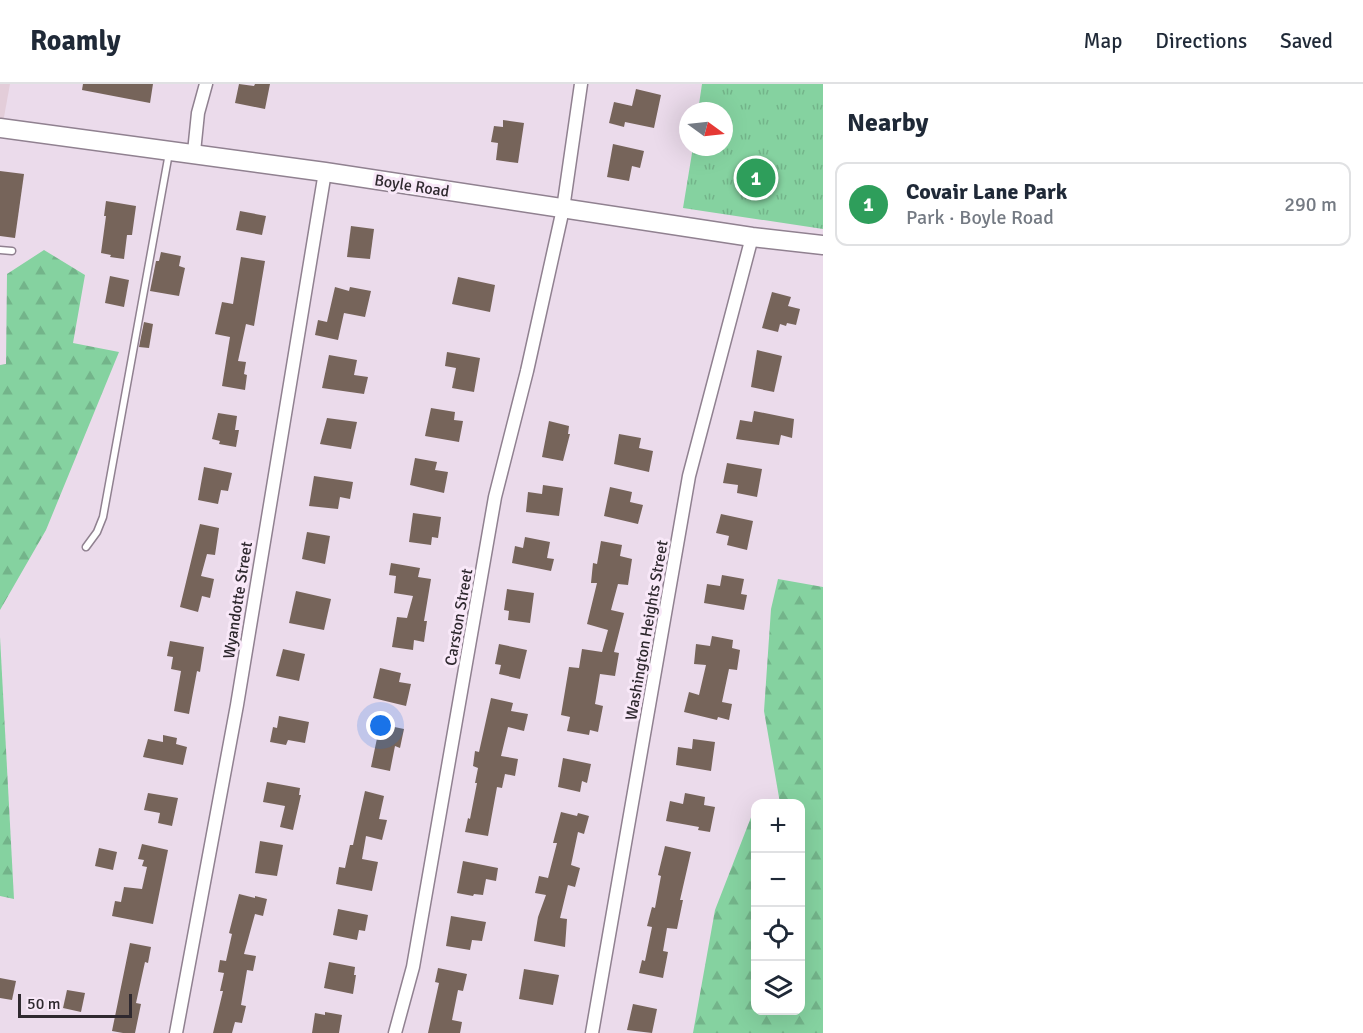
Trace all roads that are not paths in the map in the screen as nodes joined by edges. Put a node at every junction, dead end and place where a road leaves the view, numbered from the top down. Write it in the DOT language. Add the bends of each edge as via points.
graph roads {
  1 [pos="206,84"];
  2 [pos="581,84"];
  3 [pos="0,128"];
  4 [pos="169,149"];
  5 [pos="194,153"];
  6 [pos="325,172"];
  7 [pos="563,209"];
  8 [pos="752,237"];
  9 [pos="823,245"];
  10 [pos="0,250"];
  11 [pos="12,251"];
  12 [pos="86,547"];
  13 [pos="176,1033"];
  14 [pos="395,1033"];
  15 [pos="592,1033"];
  1 -- 5 [label="street" via="198,112"];
  2 -- 7 [label="street, Carston Street"];
  3 -- 4 [label="street, Boyle Road"];
  4 -- 5 [label="street, Boyle Road"];
  4 -- 12 [label="lane" via="103,517"];
  5 -- 6 [label="street, Boyle Road"];
  6 -- 7 [label="street, Boyle Road"];
  6 -- 13 [label="street, Wyandotte Street" via="237,705"];
  7 -- 8 [label="street, Boyle Road"];
  7 -- 14 [label="street, Carston Street" via="495,497 415,956"];
  8 -- 9 [label="street, Boyle Road"];
  8 -- 15 [label="street, Washington Heights Street" via="689,476"];
  10 -- 11 [label="lane"];
}
